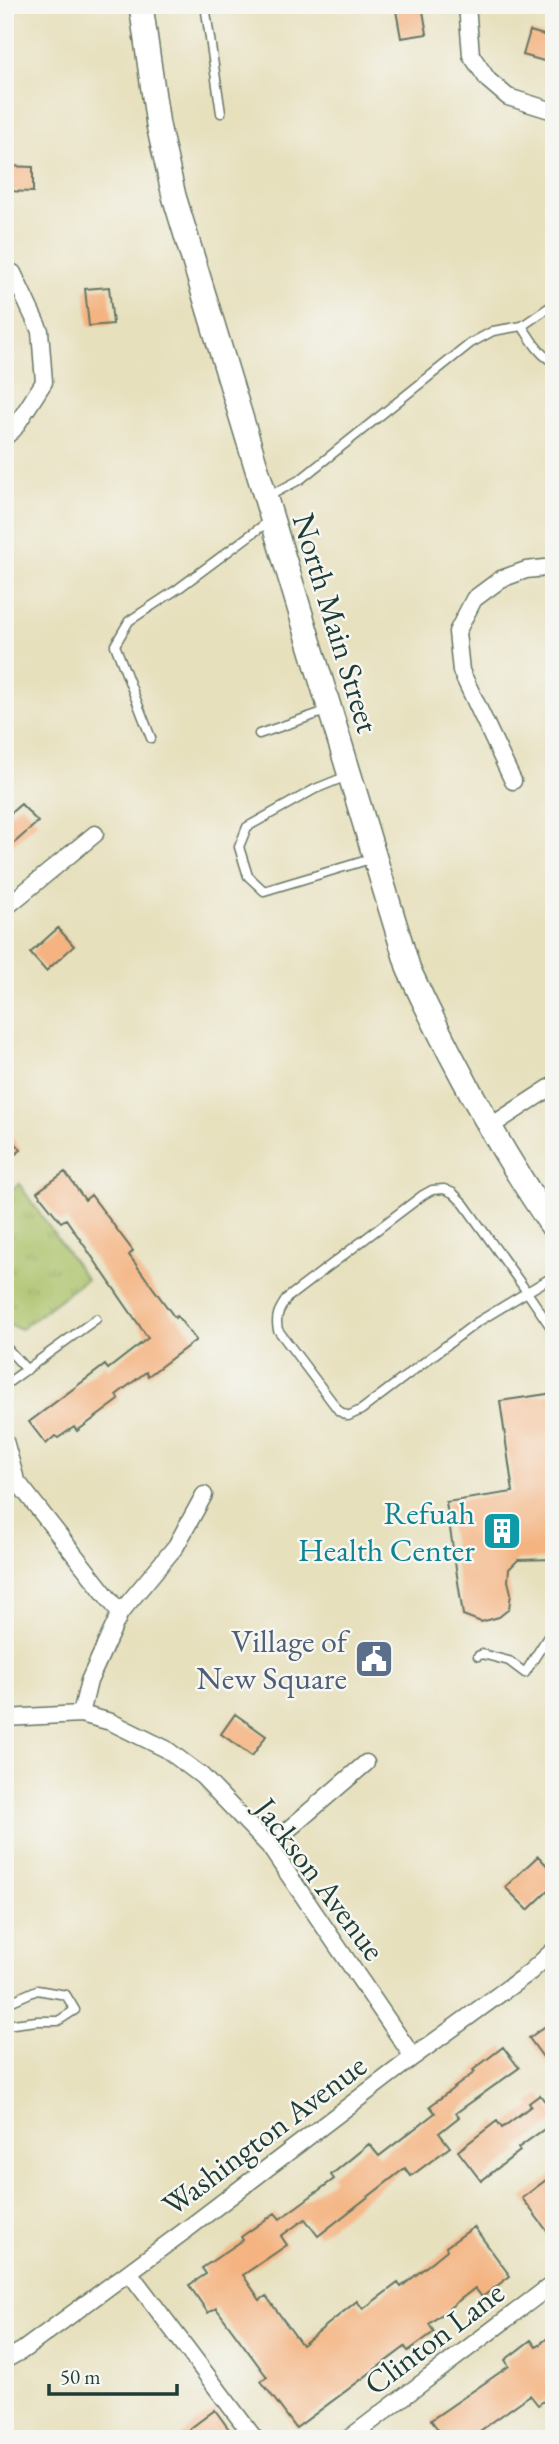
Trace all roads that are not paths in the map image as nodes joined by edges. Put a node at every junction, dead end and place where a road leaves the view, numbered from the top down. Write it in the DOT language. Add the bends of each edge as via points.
graph roads {
  1 [pos="141,5"];
  2 [pos="205,5"];
  3 [pos="467,5"];
  4 [pos="554,109"];
  5 [pos="221,113"];
  6 [pos="13,273"];
  7 [pos="554,304"];
  8 [pos="522,326"];
  9 [pos="554,362"];
  10 [pos="5,437"];
  11 [pos="268,509"];
  12 [pos="554,567"];
  13 [pos="329,710"];
  14 [pos="259,734"];
  15 [pos="151,738"];
  16 [pos="349,775"];
  17 [pos="513,781"];
  18 [pos="94,834"];
  19 [pos="374,858"];
  20 [pos="5,908"];
  21 [pos="554,1085"];
  22 [pos="488,1128"];
  23 [pos="554,1229"];
  24 [pos="554,1276"];
  25 [pos="527,1292"];
  26 [pos="96,1319"];
  27 [pos="554,1332"];
  28 [pos="5,1346"];
  29 [pos="27,1370"];
  30 [pos="5,1385"];
  31 [pos="5,1441"];
  32 [pos="204,1495"];
  33 [pos="120,1614"];
  34 [pos="554,1627"];
  35 [pos="478,1656"];
  36 [pos="81,1714"];
  37 [pos="5,1718"];
  38 [pos="366,1763"];
  39 [pos="270,1846"];
  40 [pos="554,1950"];
  41 [pos="5,2004"];
  42 [pos="5,2025"];
  43 [pos="413,2057"];
  44 [pos="129,2272"];
  45 [pos="554,2283"];
  46 [pos="5,2360"];
  47 [pos="255,2439"];
  48 [pos="348,2439"];
  1 -- 11 [label="main road, North Main Street" via="158,125 174,196"];
  2 -- 5 [label="lane"];
  3 -- 4 [label="street" via="471,55 488,80 508,97"];
  6 -- 10 [label="street" via="40,331 44,382"];
  7 -- 8 [label="lane"];
  8 -- 9 [label="lane"];
  8 -- 11 [label="lane" via="493,331 471,343"];
  11 -- 13 [label="main road, North Main Street"];
  11 -- 15 [label="lane" via="179,588 129,621 115,645"];
  12 -- 17 [label="street" via="501,579 474,599 457,632 461,671"];
  13 -- 14 [label="lane"];
  13 -- 16 [label="main road, North Main Street"];
  16 -- 19 [label="main road, North Main Street"];
  16 -- 19 [label="lane" via="247,827 239,847 248,876 264,891"];
  18 -- 20 [label="street"];
  19 -- 22 [label="main road, North Main Street" via="409,970"];
  21 -- 22 [label="street"];
  22 -- 23 [label="main road, North Main Street"];
  24 -- 25 [label="lane"];
  25 -- 25 [label="lane" via="476,1323 348,1416 331,1401 278,1330 276,1320 288,1298 432,1190 444,1189 464,1204"];
  25 -- 27 [label="lane"];
  26 -- 29 [label="lane"];
  28 -- 29 [label="lane"];
  29 -- 30 [label="lane"];
  31 -- 33 [label="street" via="16,1480"];
  32 -- 33 [label="street" via="176,1546"];
  33 -- 36 [label="street" via="89,1681"];
  34 -- 35 [label="lane" via="525,1673 509,1661"];
  36 -- 37 [label="street, Jackson Avenue"];
  36 -- 39 [label="street, Jackson Avenue" via="111,1721 166,1749 202,1776"];
  38 -- 39 [label="street"];
  39 -- 43 [label="street, Jackson Avenue"];
  40 -- 43 [label="street, Washington Avenue"];
  41 -- 42 [label="lane" via="37,1990 66,1995 75,2010 58,2021"];
  43 -- 44 [label="street, Washington Avenue"];
  44 -- 46 [label="street, Washington Avenue"];
  44 -- 47 [label="street"];
  45 -- 48 [label="street, Clinton Lane"];
}
